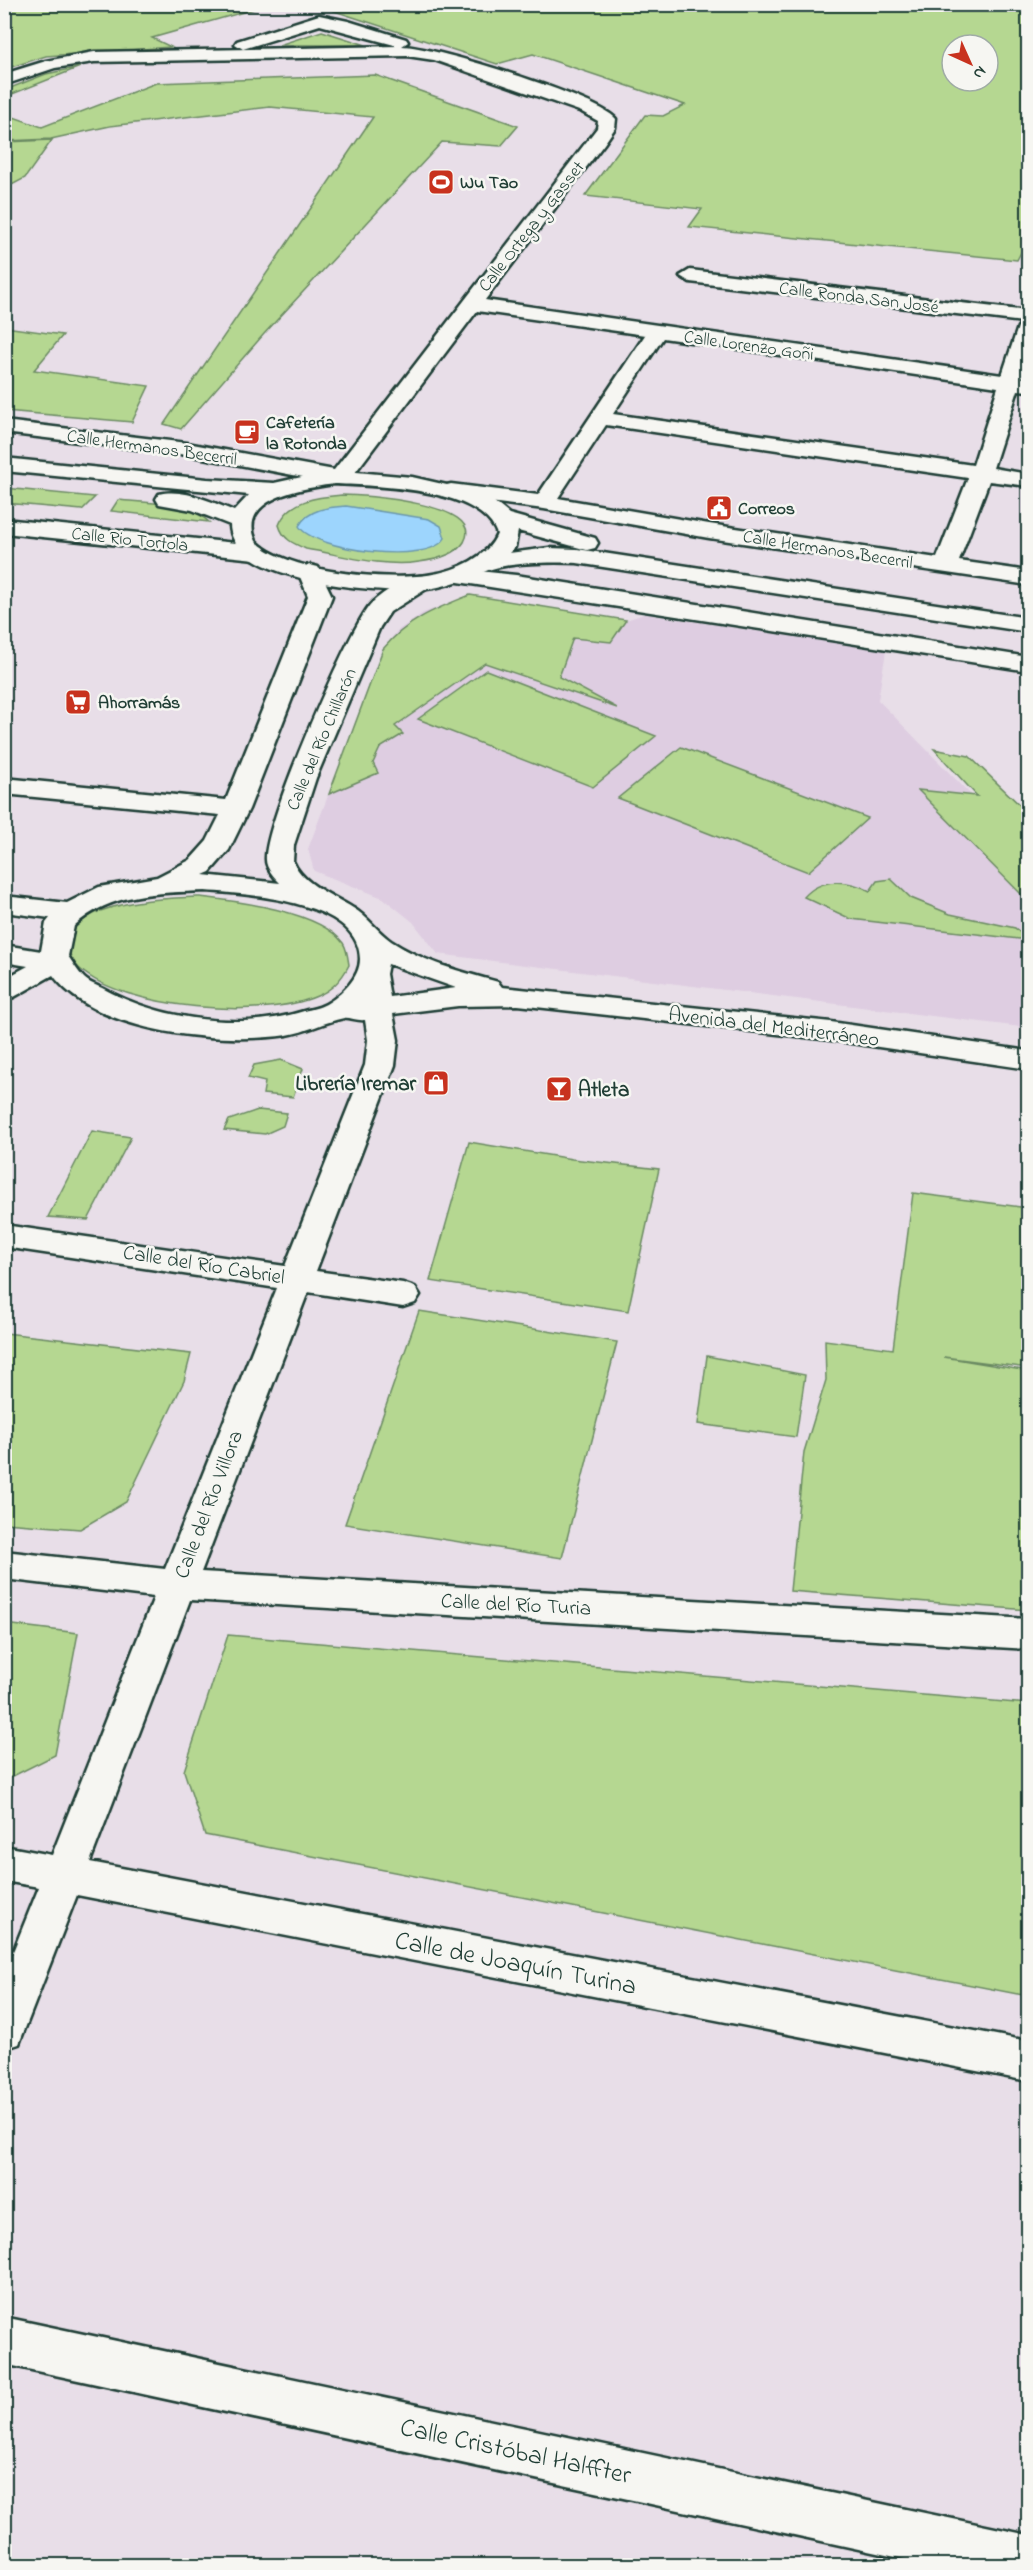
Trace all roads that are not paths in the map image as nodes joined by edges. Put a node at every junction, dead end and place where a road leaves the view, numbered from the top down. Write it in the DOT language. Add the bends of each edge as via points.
graph roads {
  1 [pos="210,55"];
  2 [pos="436,55"];
  3 [pos="139,56"];
  4 [pos="83,75"];
  5 [pos="4,80"];
  6 [pos="690,276"];
  7 [pos="470,304"];
  8 [pos="1028,327"];
  9 [pos="658,331"];
  10 [pos="1019,384"];
  11 [pos="599,418"];
  12 [pos="4,427"];
  13 [pos="4,464"];
  14 [pos="981,473"];
  15 [pos="337,477"];
  16 [pos="4,478"];
  17 [pos="1029,480"];
  18 [pos="275,490"];
  19 [pos="451,491"];
  20 [pos="544,502"];
  21 [pos="502,519"];
  22 [pos="241,522"];
  23 [pos="4,526"];
  24 [pos="255,552"];
  25 [pos="483,564"];
  26 [pos="945,567"];
  27 [pos="310,572"];
  28 [pos="460,576"];
  29 [pos="1029,578"];
  30 [pos="420,583"];
  31 [pos="1029,610"];
  32 [pos="1029,625"];
  33 [pos="1029,664"];
  34 [pos="4,786"];
  35 [pos="236,809"];
  36 [pos="156,884"];
  37 [pos="321,902"];
  38 [pos="4,904"];
  39 [pos="72,912"];
  40 [pos="369,938"];
  41 [pos="4,953"];
  42 [pos="46,964"];
  43 [pos="4,991"];
  44 [pos="375,991"];
  45 [pos="518,996"];
  46 [pos="1029,1060"];
  47 [pos="4,1236"];
  48 [pos="297,1279"];
  49 [pos="403,1295"];
  50 [pos="4,1565"];
  51 [pos="176,1585"];
  52 [pos="1029,1634"];
  53 [pos="4,1863"];
  54 [pos="65,1875"];
  55 [pos="4,2030"];
  56 [pos="1029,2061"];
  57 [pos="4,2340"];
  58 [pos="1029,2560"];
  1 -- 2 [label="street, Calle Ortega y Gasset" via="395,51"];
  1 -- 2 [label="street, Calle Ortega y Gasset" via="319,20"];
  1 -- 3 [label="street, Calle Ortega y Gasset"];
  2 -- 7 [label="street, Calle Ortega y Gasset" via="596,111 608,123"];
  3 -- 4 [label="street, Calle Ortega y Gasset"];
  3 -- 5 [label="street, Calle Ortega y Gasset" via="85,58"];
  6 -- 8 [label="street, Calle Ronda San José"];
  7 -- 9 [label="street, Calle Lorenzo Goñi"];
  7 -- 15 [label="street, Calle Ortega y Gasset"];
  8 -- 10 [label="street"];
  9 -- 10 [label="street, Calle Lorenzo Goñi"];
  9 -- 11 [label="street"];
  10 -- 14 [label="street"];
  11 -- 14 [label="street"];
  11 -- 20 [label="street"];
  12 -- 15 [label="street, Calle Hermanos Becerril" via="187,449"];
  13 -- 18 [label="street, Calle Hermanos Becerril"];
  14 -- 17 [label="street"];
  14 -- 26 [label="street"];
  15 -- 18 [label="street"];
  15 -- 19 [label="street, Calle Hermanos Becerril"];
  16 -- 22 [label="street" via="186,502"];
  18 -- 22 [label="street" via="248,509"];
  19 -- 20 [label="street, Calle Hermanos Becerril"];
  19 -- 21 [label="street, Calle Hermanos Becerril" via="486,506"];
  20 -- 26 [label="street, Calle Hermanos Becerril"];
  21 -- 25 [label="street" via="507,528 503,546"];
  21 -- 31 [label="street, Calle Hermanos Becerril" via="576,541"];
  22 -- 24 [label="street" via="241,533"];
  23 -- 24 [label="street, Calle Rio Tortola"];
  24 -- 27 [label="street, Calle Rio Tortola"];
  25 -- 28 [label="street"];
  25 -- 32 [label="street" via="549,555 577,556"];
  26 -- 29 [label="street, Calle Hermanos Becerril"];
  27 -- 30 [label="street, Calle Rio Tortola" via="388,583"];
  27 -- 35 [label="street" via="320,596"];
  28 -- 30 [label="street"];
  28 -- 33 [label="street" via="528,583"];
  30 -- 37 [label="street, Calle del Río Chillarón" via="379,610 299,785 278,850 279,862 288,874"];
  34 -- 35 [label="street"];
  35 -- 36 [label="street" via="219,844 200,866"];
  36 -- 37 [label="street" via="244,886"];
  36 -- 39 [label="street" via="111,893"];
  37 -- 40 [label="street" via="350,918"];
  38 -- 39 [label="street"];
  39 -- 42 [label="street" via="50,938"];
  40 -- 44 [label="street, Calle del Río Villora" via="375,962"];
  40 -- 45 [label="street" via="403,960"];
  41 -- 42 [label="street"];
  42 -- 43 [label="street"];
  42 -- 44 [label="street" via="51,975 91,1003 128,1017 212,1028 283,1028 323,1017"];
  44 -- 45 [label="street"];
  44 -- 48 [label="street, Calle del Río Villora" via="384,1040 380,1065"];
  45 -- 46 [label="street, Avenida del Mediterráneo" via="831,1031"];
  47 -- 48 [label="street, Calle del Río Cabriel"];
  48 -- 49 [label="street, Calle del Río Cabriel"];
  48 -- 51 [label="street, Calle del Río Villora"];
  50 -- 51 [label="street, Calle del Río Turia"];
  51 -- 52 [label="street, Calle del Río Turia"];
  51 -- 54 [label="street, Calle del Río Villora"];
  53 -- 54 [label="street, Calle de Joaquín Turina"];
  54 -- 55 [label="street, Calle del Río Villora"];
  54 -- 56 [label="street, Calle de Joaquín Turina"];
  57 -- 58 [label="street, Calle Cristóbal Halffter"];
}
